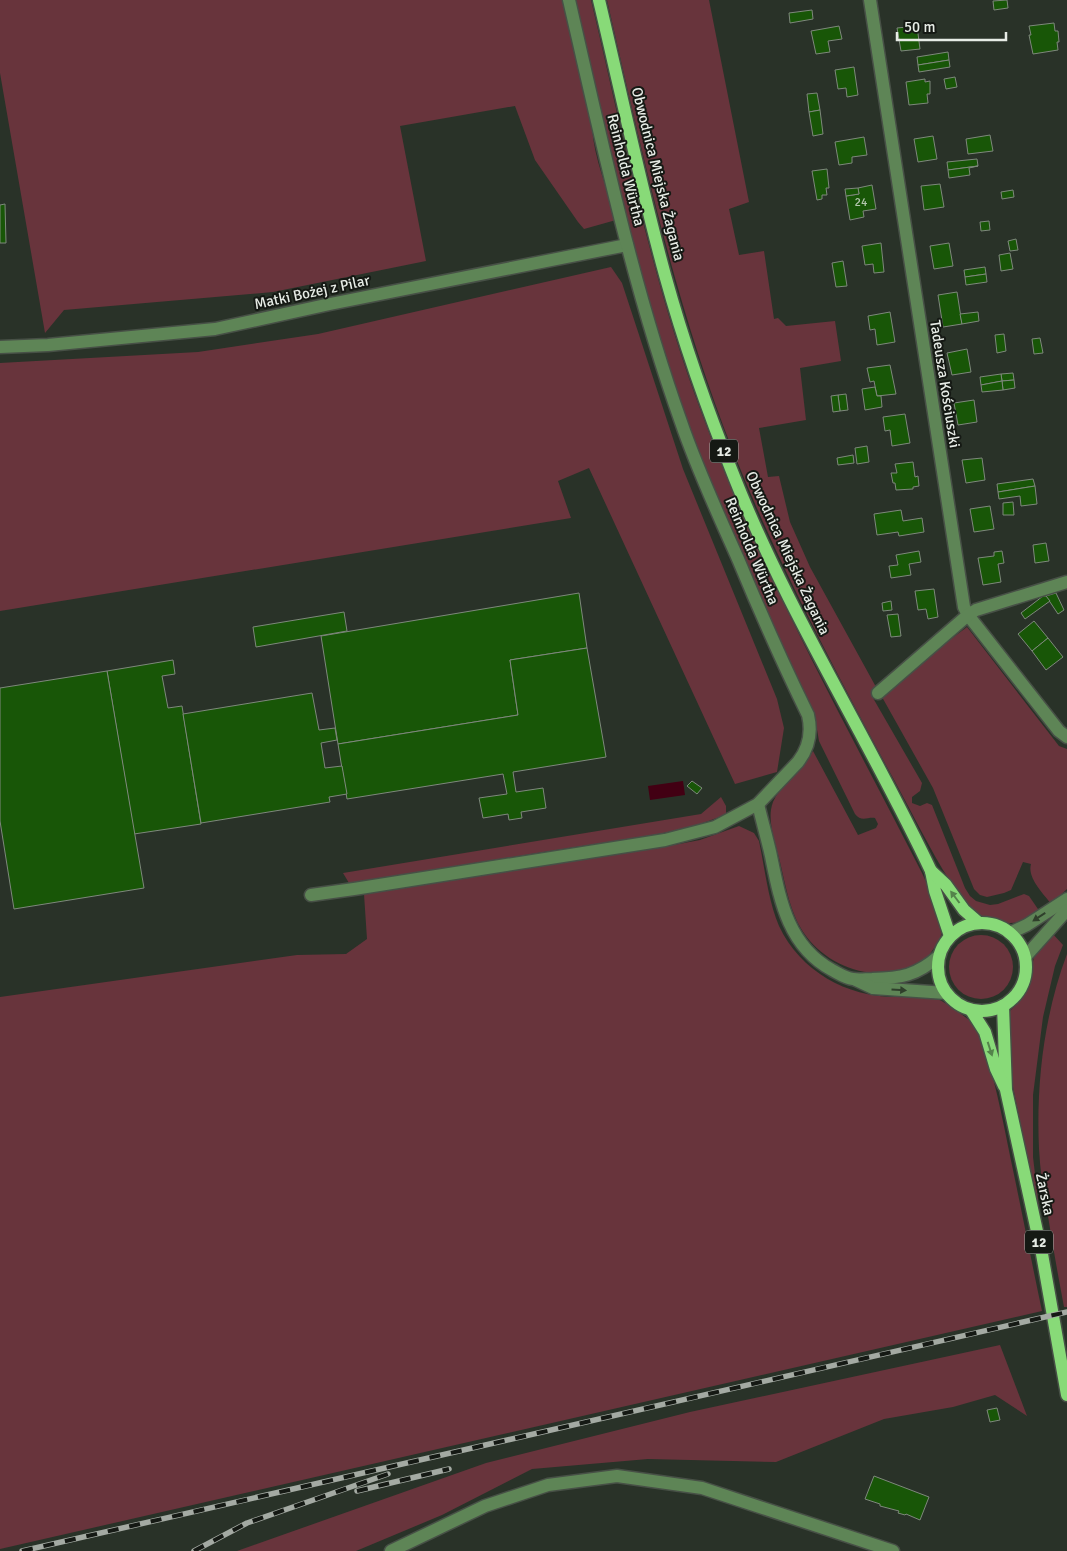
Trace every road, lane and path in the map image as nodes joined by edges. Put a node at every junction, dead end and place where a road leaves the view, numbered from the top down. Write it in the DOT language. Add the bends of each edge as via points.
graph roads {
  1 [pos="569,0"];
  2 [pos="599,0"];
  3 [pos="870,0"];
  4 [pos="627,245"];
  5 [pos="0,347"];
  6 [pos="1067,582"];
  7 [pos="968,615"];
  8 [pos="878,692"];
  9 [pos="1067,737"];
  10 [pos="758,804"];
  11 [pos="931,871"];
  12 [pos="311,895"];
  13 [pos="1067,899"];
  14 [pos="1067,910"];
  15 [pos="979,922"];
  16 [pos="1010,933"];
  17 [pos="950,936"];
  18 [pos="939,956"];
  19 [pos="1025,957"];
  20 [pos="854,979"];
  21 [pos="946,993"];
  22 [pos="1003,1006"];
  23 [pos="971,1010"];
  24 [pos="1006,1090"];
  25 [pos="1067,1394"];
  26 [pos="391,1551"];
  27 [pos="893,1551"];
  1 -- 4 [label="street, Reinholda Würtha"];
  2 -- 11 [label="main road, Obwodnica Miejska Żagania / 12" via="665,275 718,437 799,618"];
  3 -- 7 [label="street, Tadeusza Kościuszki" via="961,597"];
  4 -- 5 [label="street, Matki Bożej z Pilar" via="215,328"];
  4 -- 10 [label="street, Reinholda Würtha" via="681,423 808,715 809,740 802,756"];
  6 -- 7 [label="street"];
  7 -- 8 [label="street"];
  7 -- 9 [label="street, Tadeusza Kościuszki"];
  10 -- 12 [label="street, Reinholda Würtha" via="715,827 665,840"];
  10 -- 20 [label="street" via="779,897 797,938 822,964"];
  15 -- 11 [label="main road, Obwodnica Miejska Żagania / 12, one-way" via="964,910"];
  11 -- 17 [label="main road, Obwodnica Miejska Żagania / 12"];
  13 -- 16 [label="street, one-way"];
  14 -- 19 [label="street"];
  15 -- 16 [label="main road, 12" via="996,925"];
  15 -- 17 [label="main road"];
  16 -- 19 [label="main road"];
  17 -- 18 [label="main road"];
  18 -- 20 [label="street" via="913,974 896,978"];
  18 -- 21 [label="main road" via="938,975"];
  19 -- 22 [label="main road" via="1024,980 1012,999"];
  20 -- 21 [label="street, one-way" via="873,988"];
  21 -- 23 [label="main road" via="957,1004"];
  22 -- 23 [label="main road" via="987,1011"];
  22 -- 24 [label="main road, Żarska / 12"];
  23 -- 24 [label="main road, Żarska, one-way" via="985,1032"];
  24 -- 25 [label="main road, Żarska / 12" via="1042,1254"];
  26 -- 27 [label="street" via="485,1506 548,1485 617,1476 702,1488"];
}
